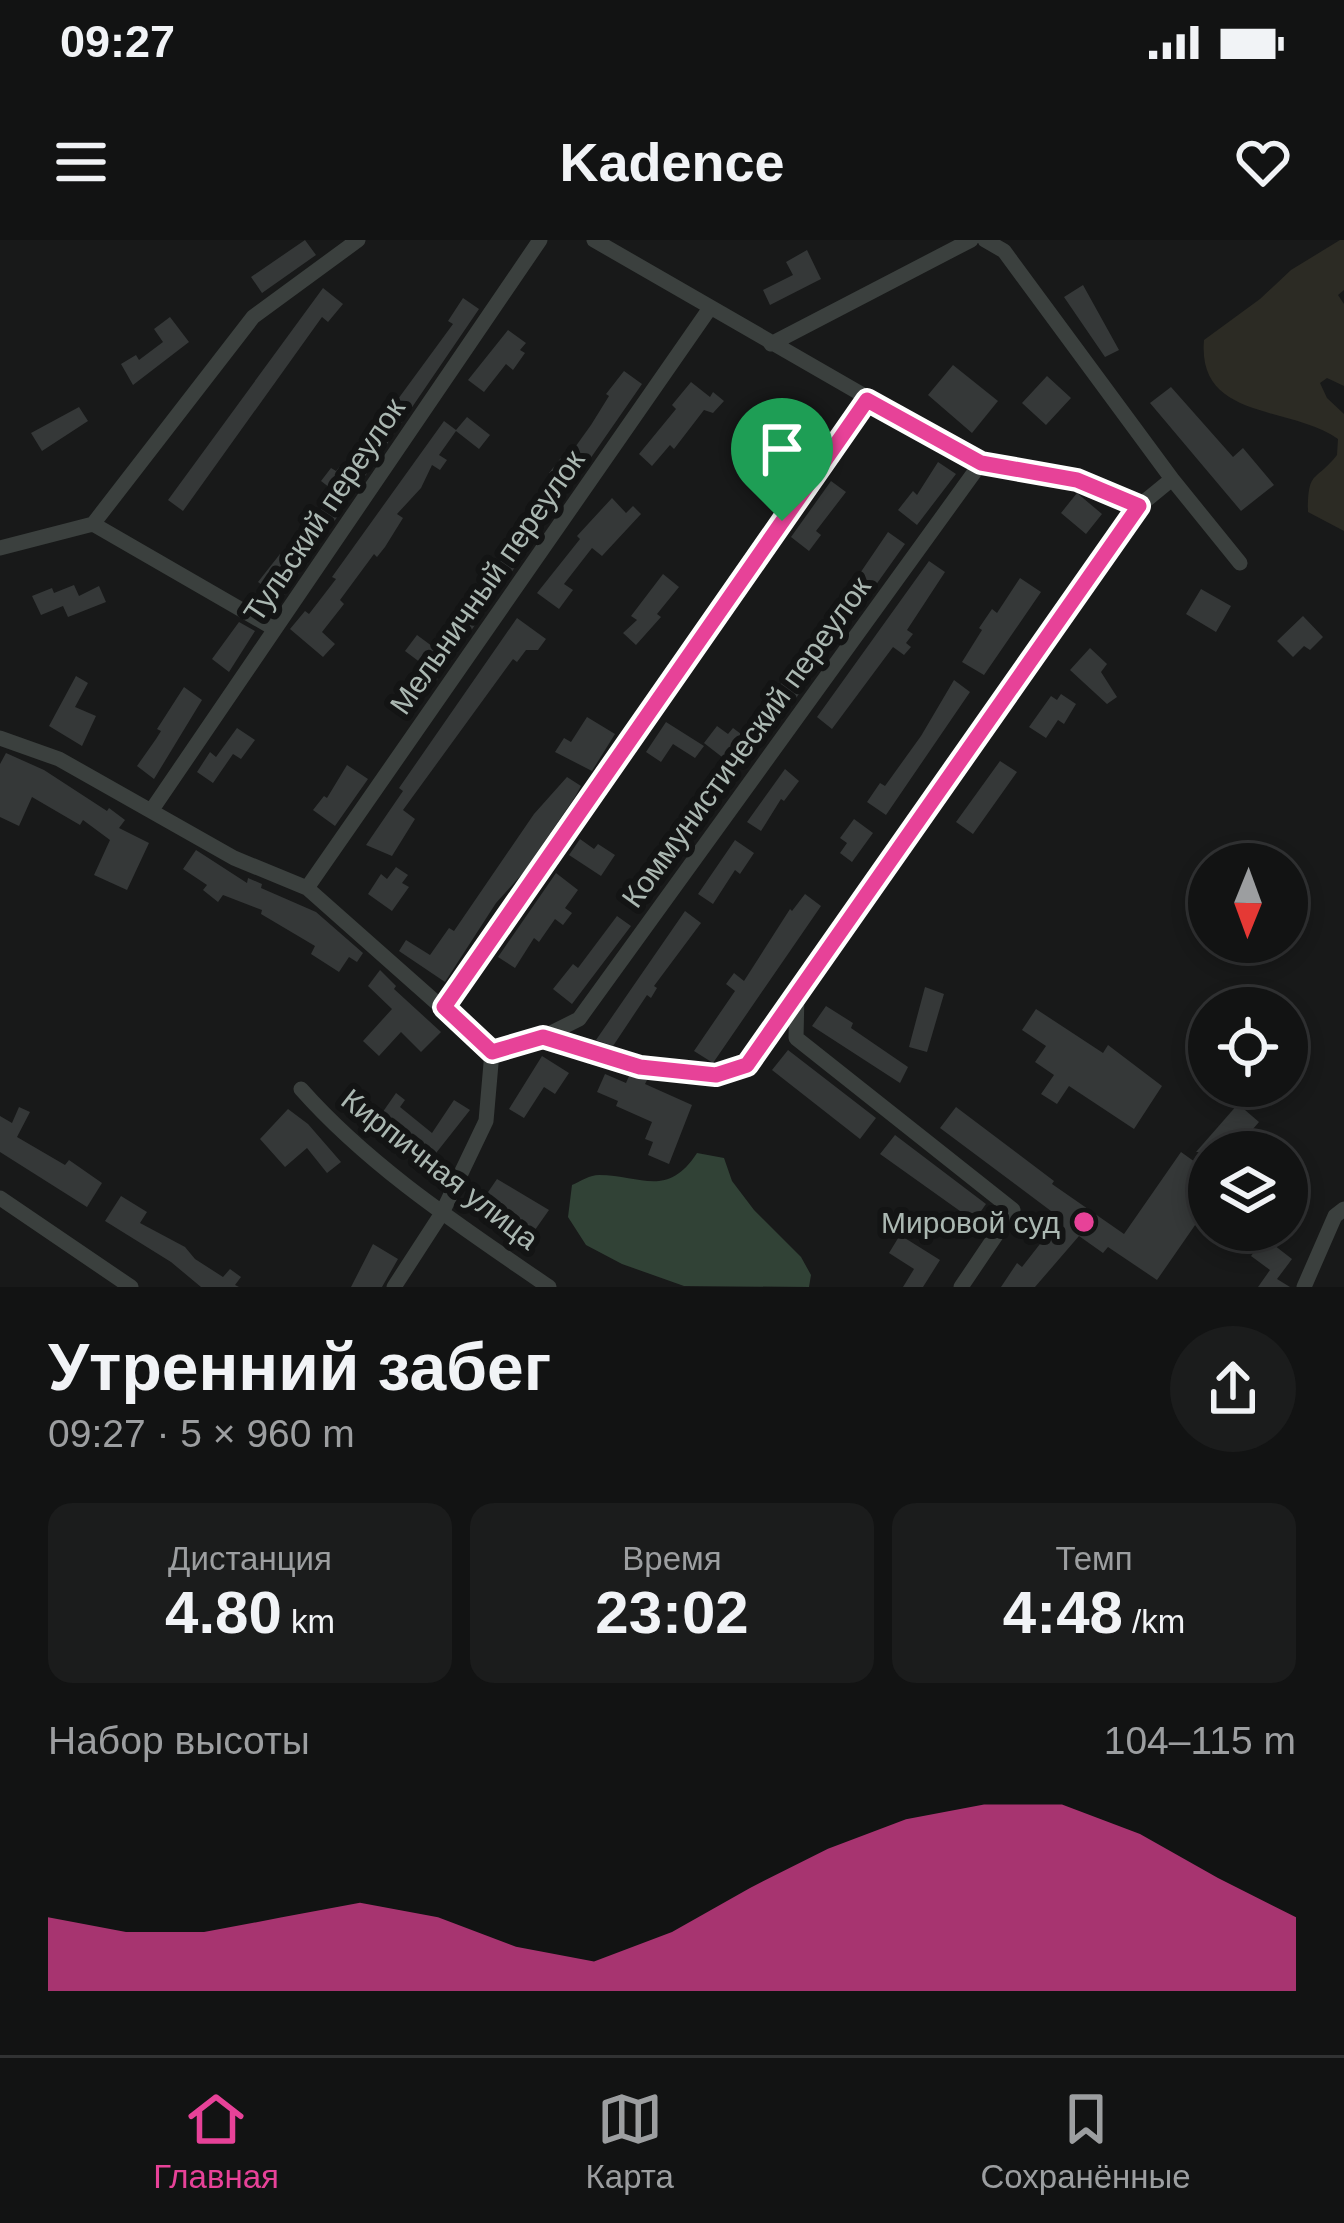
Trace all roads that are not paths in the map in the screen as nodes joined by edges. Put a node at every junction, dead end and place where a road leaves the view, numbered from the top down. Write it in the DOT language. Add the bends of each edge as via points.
graph roads {
  1 [pos="358,240"];
  2 [pos="541,240"];
  3 [pos="594,240"];
  4 [pos="971,240"];
  5 [pos="985,240"];
  6 [pos="710,308"];
  7 [pos="771,344"];
  8 [pos="867,400"];
  9 [pos="981,463"];
  10 [pos="1172,479"];
  11 [pos="1139,506"];
  12 [pos="93,524"];
  13 [pos="0,548"];
  14 [pos="1240,563"];
  15 [pos="275,629"];
  16 [pos="0,738"];
  17 [pos="151,811"];
  18 [pos="307,888"];
  19 [pos="797,993"];
  20 [pos="444,1007"];
  21 [pos="543,1037"];
  22 [pos="492,1052"];
  23 [pos="301,1089"];
  24 [pos="1,1201"];
  25 [pos="442,1213"];
  26 [pos="1341,1218"];
  27 [pos="131,1287"];
  28 [pos="394,1287"];
  29 [pos="549,1287"];
  30 [pos="961,1287"];
  31 [pos="1304,1287"];
  1 -- 12 [label="street" via="253,317"];
  2 -- 15 [label="street, Тульский переулок"];
  3 -- 6 [label="street"];
  4 -- 7 [label="street"];
  5 -- 10 [label="street" via="1004,250"];
  6 -- 7 [label="street"];
  6 -- 18 [label="street, Мельничный переулок"];
  7 -- 8 [label="street"];
  8 -- 9 [label="street"];
  8 -- 20 [label="street"];
  9 -- 11 [label="street" via="1077,480"];
  9 -- 21 [label="street, Коммунистический переулок" via="579,1019"];
  10 -- 11 [label="street"];
  10 -- 14 [label="street"];
  11 -- 19 [label="street"];
  12 -- 13 [label="street"];
  12 -- 15 [label="street"];
  15 -- 17 [label="street, Тульский переулок"];
  16 -- 17 [label="street" via="59,759"];
  17 -- 18 [label="street"];
  18 -- 20 [label="street"];
  19 -- 21 [label="street" via="747,1065 716,1075 640,1067"];
  19 -- 30 [label="street" via="796,1038 1013,1210"];
  20 -- 22 [label="street"];
  21 -- 22 [label="street"];
  22 -- 25 [label="street" via="486,1120"];
  23 -- 25 [label="street, Кирпичная улица" via="339,1132"];
  24 -- 27 [label="street"];
  25 -- 28 [label="street"];
  25 -- 29 [label="street, Кирпичная улица"];
  26 -- 31 [label="street"];
}
